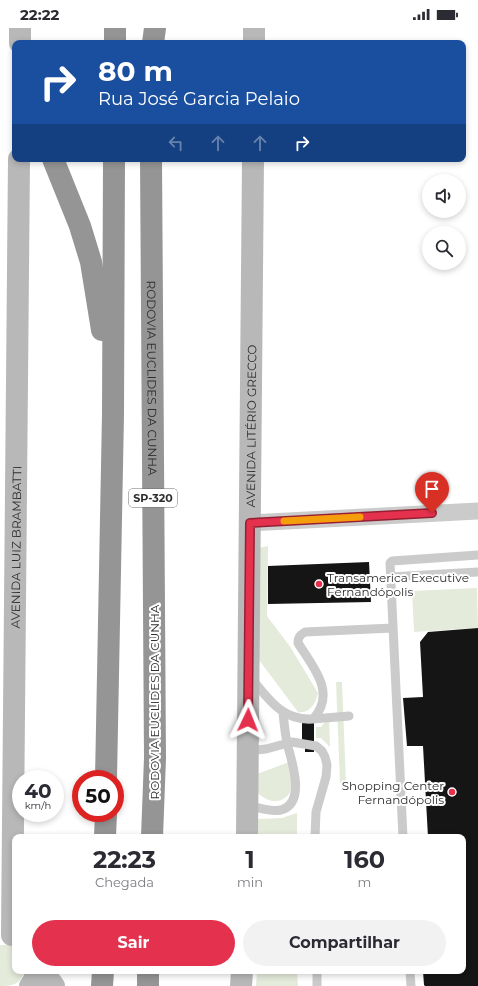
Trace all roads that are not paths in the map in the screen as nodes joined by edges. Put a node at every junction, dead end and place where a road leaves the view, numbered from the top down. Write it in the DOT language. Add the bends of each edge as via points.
graph roads {
  1 [pos="20,28"];
  2 [pos="115,28"];
  3 [pos="151,28"];
  4 [pos="155,28"];
  5 [pos="254,28"];
  6 [pos="20,40"];
  7 [pos="115,40"];
  8 [pos="152,40"];
  9 [pos="153,40"];
  10 [pos="254,40"];
  11 [pos="19,162"];
  12 [pos="54,162"];
  13 [pos="114,162"];
  14 [pos="151,162"];
  15 [pos="253,162"];
  16 [pos="113,414"];
  17 [pos="478,511"];
  18 [pos="250,523"];
  19 [pos="478,555"];
  20 [pos="478,572"];
  21 [pos="390,577"];
  22 [pos="393,628"];
  23 [pos="249,674"];
  24 [pos="282,712"];
  25 [pos="349,716"];
  26 [pos="313,720"];
  27 [pos="287,743"];
  28 [pos="247,751"];
  29 [pos="106,770"];
  30 [pos="248,805"];
  31 [pos="106,822"];
  32 [pos="105,834"];
  33 [pos="152,834"];
  34 [pos="247,834"];
  35 [pos="315,834"];
  36 [pos="403,834"];
  37 [pos="7,846"];
  38 [pos="7,933"];
  39 [pos="35,974"];
  40 [pos="45,974"];
  41 [pos="148,974"];
  42 [pos="242,974"];
  43 [pos="317,974"];
  44 [pos="410,974"];
  45 [pos="30,986"];
  46 [pos="54,986"];
  47 [pos="148,986"];
  48 [pos="241,986"];
  49 [pos="317,986"];
  50 [pos="411,986"];
  1 -- 6 [label="main road"];
  2 -- 7 [label="highway"];
  3 -- 8 [label="highway"];
  4 -- 9 [label="highway"];
  5 -- 10 [label="main road"];
  11 -- 37 [label="main road, AVENIDA LUIZ BRAMBATTI"];
  12 -- 16 [label="highway" via="80,226 91,262"];
  13 -- 16 [label="highway, SP-320"];
  14 -- 33 [label="highway, RODOVIA EUCLIDES DA CUNHA / SP-320" via="155,750"];
  15 -- 18 [label="main road, AVENIDA LITÉRIO GRECCO"];
  16 -- 29 [label="highway, SP-320"];
  17 -- 18 [label="street"];
  18 -- 23 [label="main road, AVENIDA LITÉRIO GRECCO"];
  19 -- 21 [label="lane" via="392,561 389,565"];
  20 -- 21 [label="lane"];
  21 -- 22 [label="lane"];
  22 -- 26 [label="lane" via="301,634 298,643 323,688 321,706"];
  22 -- 36 [label="lane"];
  23 -- 24 [label="lane"];
  23 -- 28 [label="main road, AVENIDA LITÉRIO GRECCO"];
  24 -- 26 [label="lane" via="292,718"];
  24 -- 27 [label="lane"];
  25 -- 26 [label="lane"];
  27 -- 28 [label="lane"];
  27 -- 30 [label="lane" via="294,765 295,779 294,796 289,805 281,810 275,810"];
  27 -- 35 [label="lane" via="316,746 325,757 326,777 316,812"];
  28 -- 30 [label="main road, AVENIDA LITÉRIO GRECCO"];
  30 -- 34 [label="main road, AVENIDA LITÉRIO GRECCO"];
  31 -- 32 [label="highway"];
  37 -- 38 [label="main road, AVENIDA LUIZ BRAMBATTI"];
  39 -- 45 [label="main road"];
  40 -- 46 [label="main road"];
  41 -- 47 [label="highway"];
  42 -- 48 [label="main road"];
  43 -- 49 [label="lane"];
  44 -- 50 [label="lane"];
}
